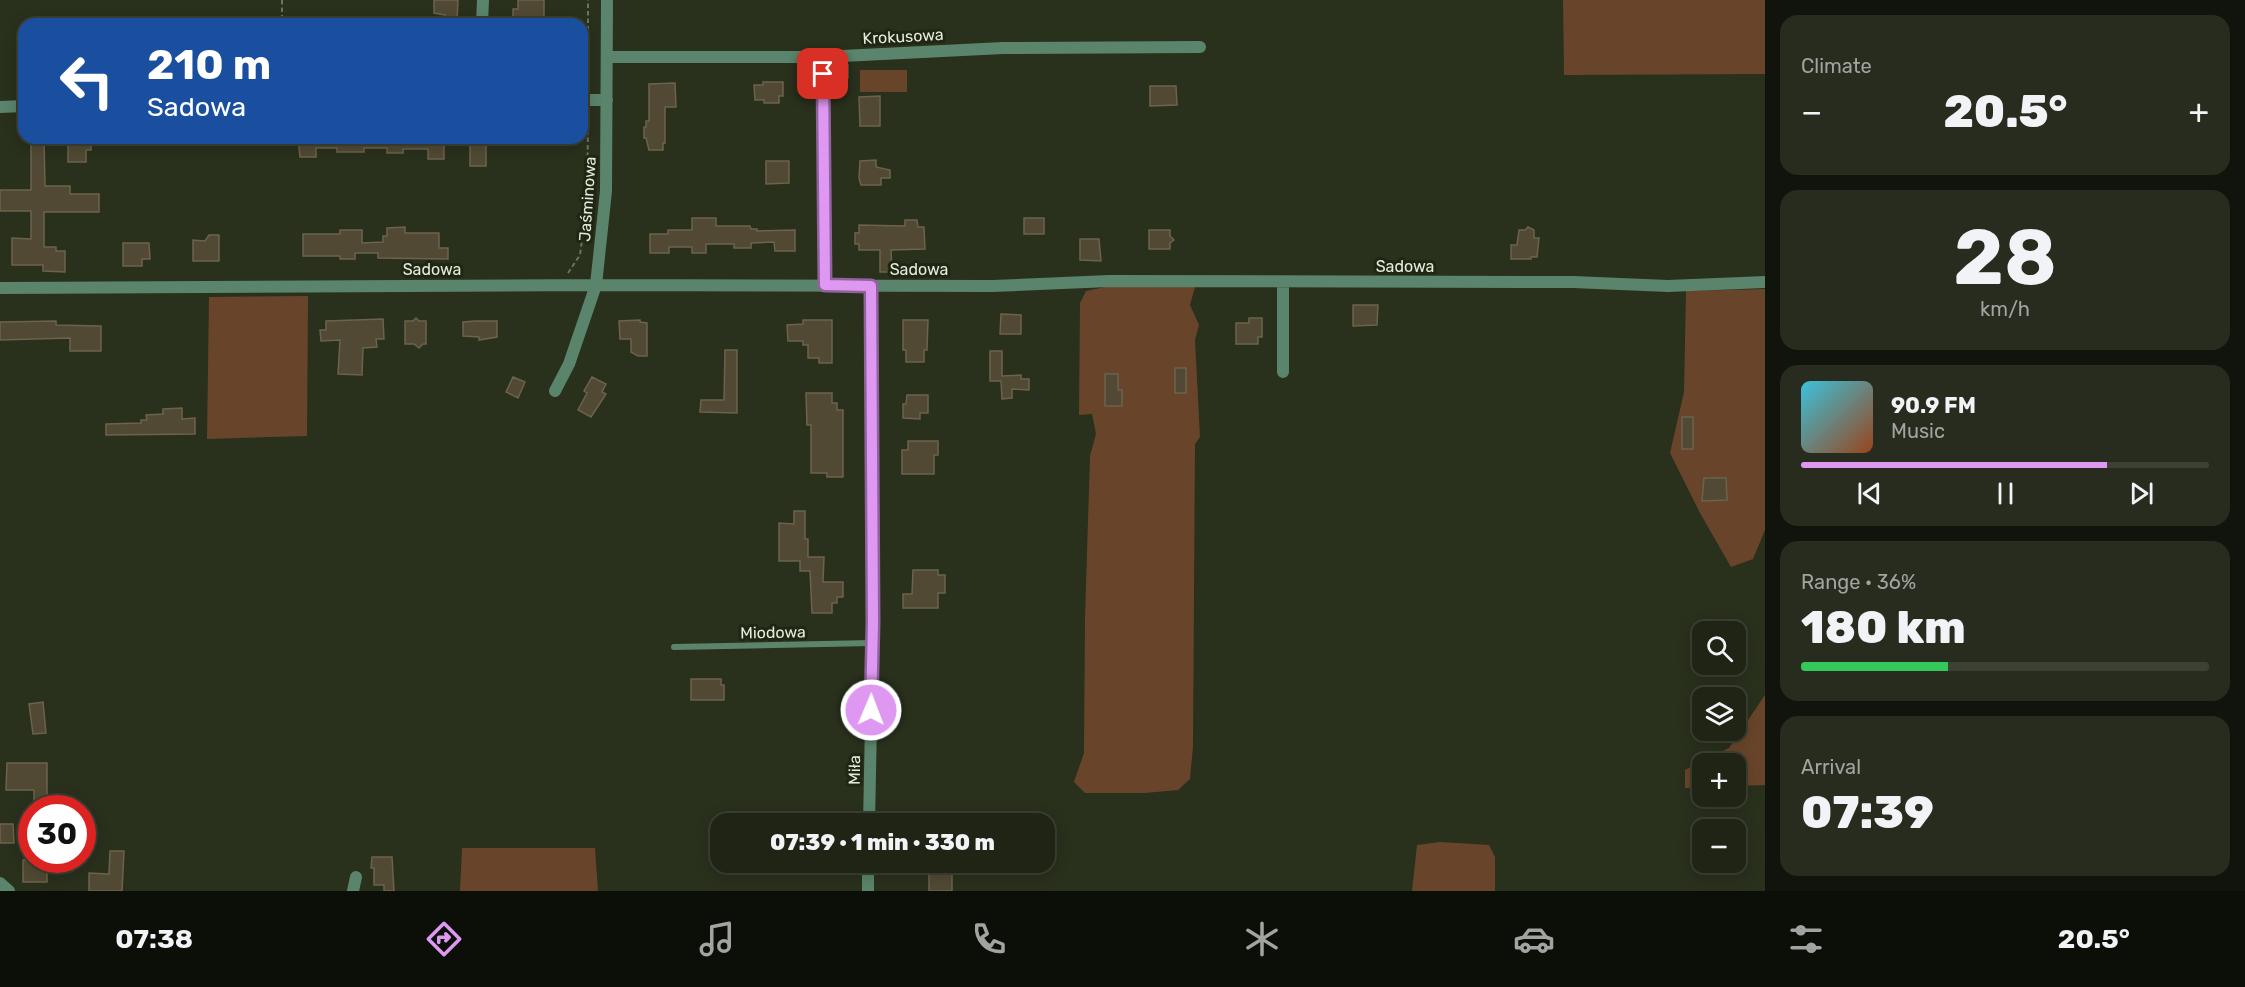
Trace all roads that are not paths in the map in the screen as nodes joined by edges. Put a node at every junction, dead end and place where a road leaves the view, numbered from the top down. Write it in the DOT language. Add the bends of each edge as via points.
graph roads {
  1 [pos="483,0"];
  2 [pos="608,0"];
  3 [pos="482,18"];
  4 [pos="1200,47"];
  5 [pos="607,57"];
  6 [pos="822,57"];
  7 [pos="588,100"];
  8 [pos="607,100"];
  9 [pos="18,106"];
  10 [pos="0,107"];
  11 [pos="1283,282"];
  12 [pos="1765,282"];
  13 [pos="596,285"];
  14 [pos="825,285"];
  15 [pos="871,286"];
  16 [pos="0,288"];
  17 [pos="1283,372"];
  18 [pos="555,392"];
  19 [pos="873,643"];
  20 [pos="674,647"];
  21 [pos="869,813"];
  22 [pos="868,873"];
  23 [pos="356,877"];
  24 [pos="0,883"];
  25 [pos="9,891"];
  26 [pos="353,891"];
  27 [pos="868,891"];
  1 -- 3 [label="street"];
  2 -- 5 [label="street, Jaśminowa"];
  4 -- 6 [label="street, Krokusowa" via="1004,48"];
  5 -- 6 [label="street, Krokusowa"];
  5 -- 8 [label="street, Jaśminowa"];
  6 -- 14 [label="street"];
  7 -- 8 [label="street"];
  8 -- 13 [label="street, Jaśminowa" via="606,191"];
  9 -- 10 [label="street"];
  11 -- 12 [label="street, Sadowa" via="1573,282 1668,286"];
  11 -- 15 [label="street, Sadowa"];
  11 -- 17 [label="street"];
  13 -- 14 [label="street, Sadowa"];
  13 -- 16 [label="street, Sadowa"];
  13 -- 18 [label="street, Jaśminowa" via="569,364"];
  14 -- 15 [label="street, Sadowa"];
  15 -- 19 [label="street, Miła"];
  19 -- 20 [label="lane, Miodowa"];
  19 -- 21 [label="street, Miła"];
  22 -- 27 [label="street"];
  23 -- 26 [label="street"];
  24 -- 25 [label="street"];
}
